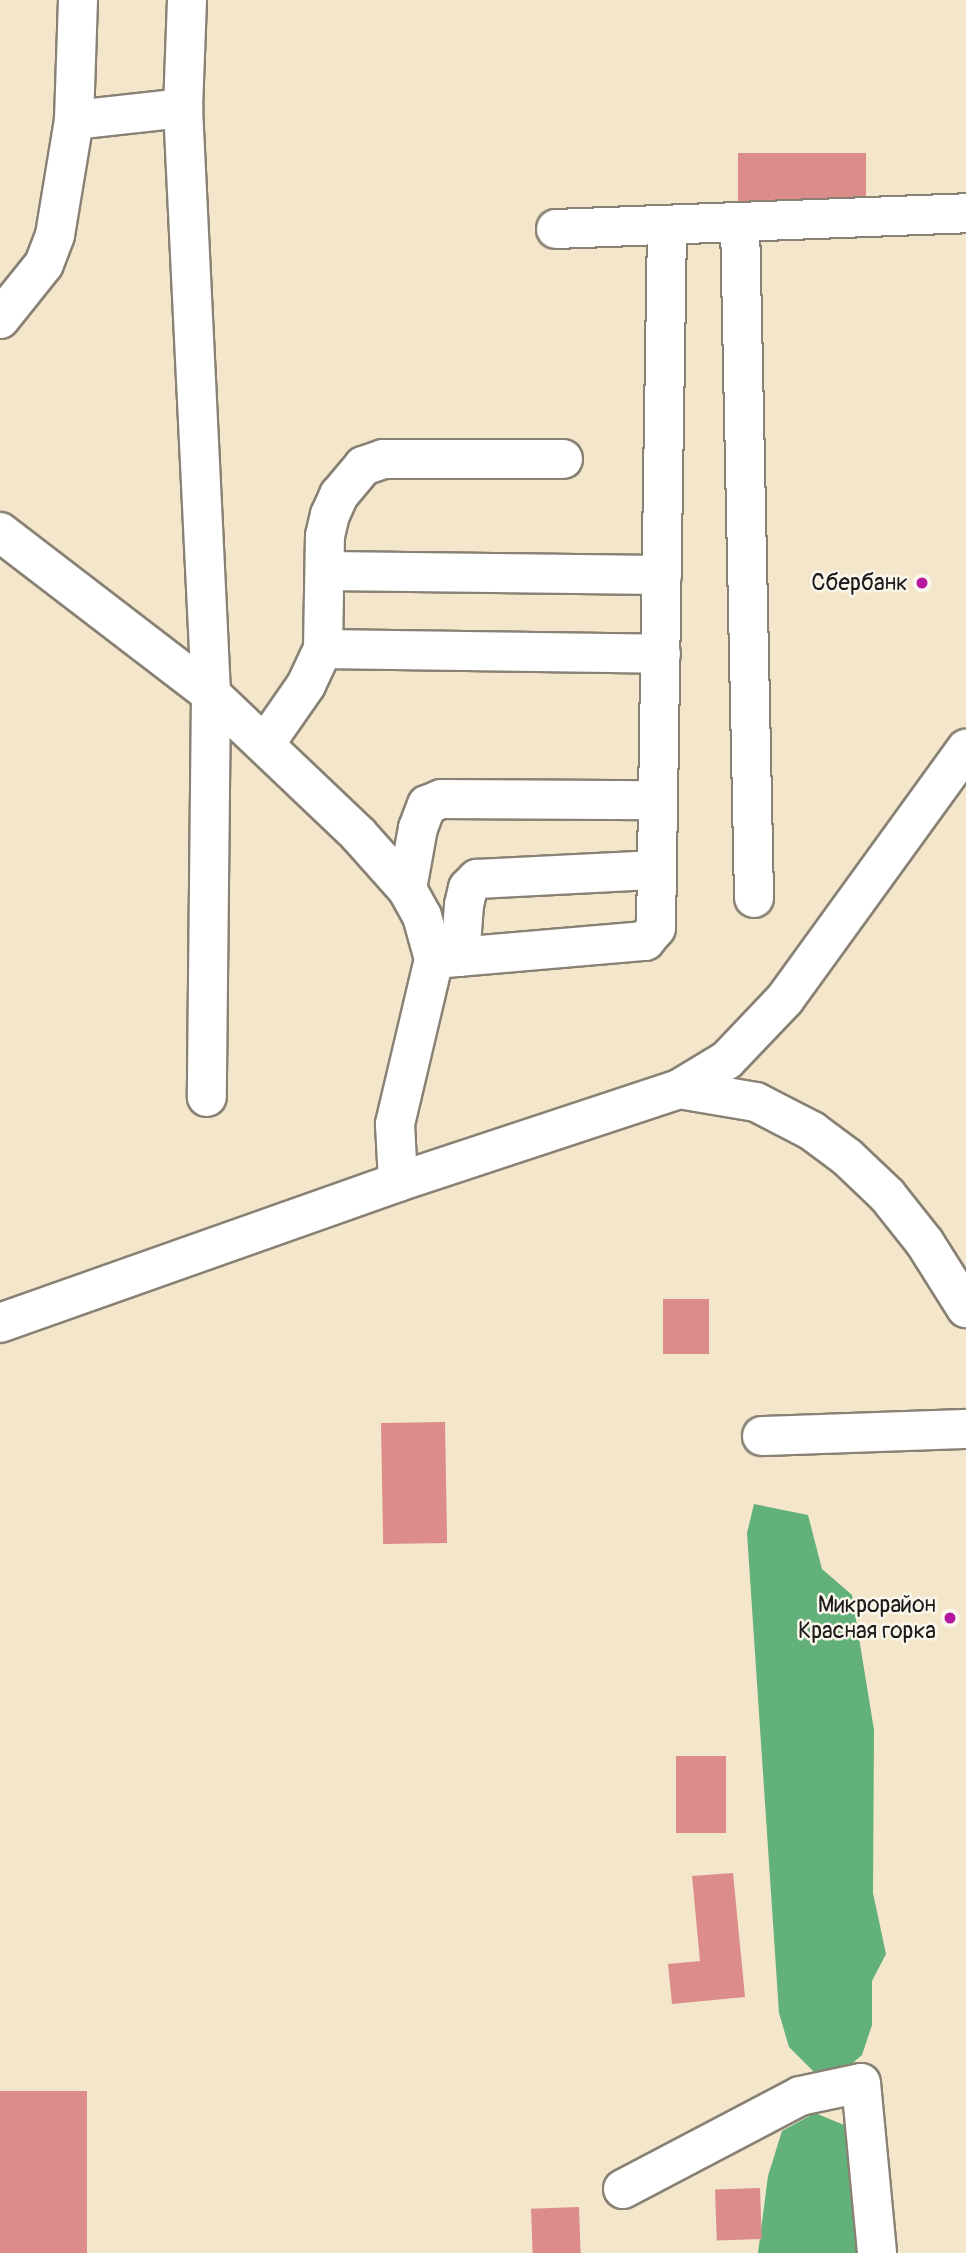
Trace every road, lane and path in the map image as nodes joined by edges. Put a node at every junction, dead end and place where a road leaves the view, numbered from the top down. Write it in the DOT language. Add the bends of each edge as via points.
graph roads {
  1 [pos="78,0"];
  2 [pos="187,0"];
  3 [pos="183,108"];
  4 [pos="74,120"];
  5 [pos="966,214"];
  6 [pos="740,223"];
  7 [pos="667,225"];
  8 [pos="556,229"];
  9 [pos="0,318"];
  10 [pos="562,459"];
  11 [pos="0,532"];
  12 [pos="324,571"];
  13 [pos="662,575"];
  14 [pos="323,649"];
  15 [pos="660,654"];
  16 [pos="211,694"];
  17 [pos="265,744"];
  18 [pos="966,749"];
  19 [pos="658,800"];
  20 [pos="657,870"];
  21 [pos="407,889"];
  22 [pos="754,898"];
  23 [pos="447,958"];
  24 [pos="679,1089"];
  25 [pos="207,1097"];
  26 [pos="398,1182"];
  27 [pos="966,1308"];
  28 [pos="0,1323"];
  29 [pos="966,1429"];
  30 [pos="762,1436"];
  31 [pos="622,2189"];
  32 [pos="877,2253"];
  1 -- 4 [label="street"];
  2 -- 3 [label="street"];
  3 -- 4 [label="street"];
  3 -- 16 [label="street"];
  4 -- 9 [label="street" via="55,235 44,264"];
  5 -- 6 [label="street"];
  6 -- 7 [label="street"];
  6 -- 22 [label="street"];
  7 -- 8 [label="street"];
  7 -- 13 [label="street"];
  10 -- 12 [label="street" via="383,458 363,466 330,514"];
  11 -- 16 [label="street"];
  12 -- 13 [label="street"];
  12 -- 14 [label="street"];
  13 -- 15 [label="street"];
  14 -- 15 [label="street"];
  14 -- 17 [label="street" via="306,685"];
  15 -- 19 [label="street"];
  16 -- 17 [label="street"];
  16 -- 25 [label="street"];
  17 -- 21 [label="street" via="359,834"];
  18 -- 24 [label="street" via="785,999 727,1060"];
  19 -- 20 [label="street"];
  19 -- 21 [label="street" via="441,799 427,805 418,828"];
  20 -- 23 [label="street" via="477,879 468,888"];
  20 -- 23 [label="street" via="656,928 645,941"];
  21 -- 23 [label="street"];
  23 -- 26 [label="street" via="395,1124"];
  24 -- 26 [label="street"];
  24 -- 27 [label="street" via="756,1102 812,1131 847,1157 887,1195 925,1243"];
  26 -- 28 [label="street"];
  29 -- 30 [label="street"];
  31 -- 32 [label="street" via="800,2096 861,2083"];
}
